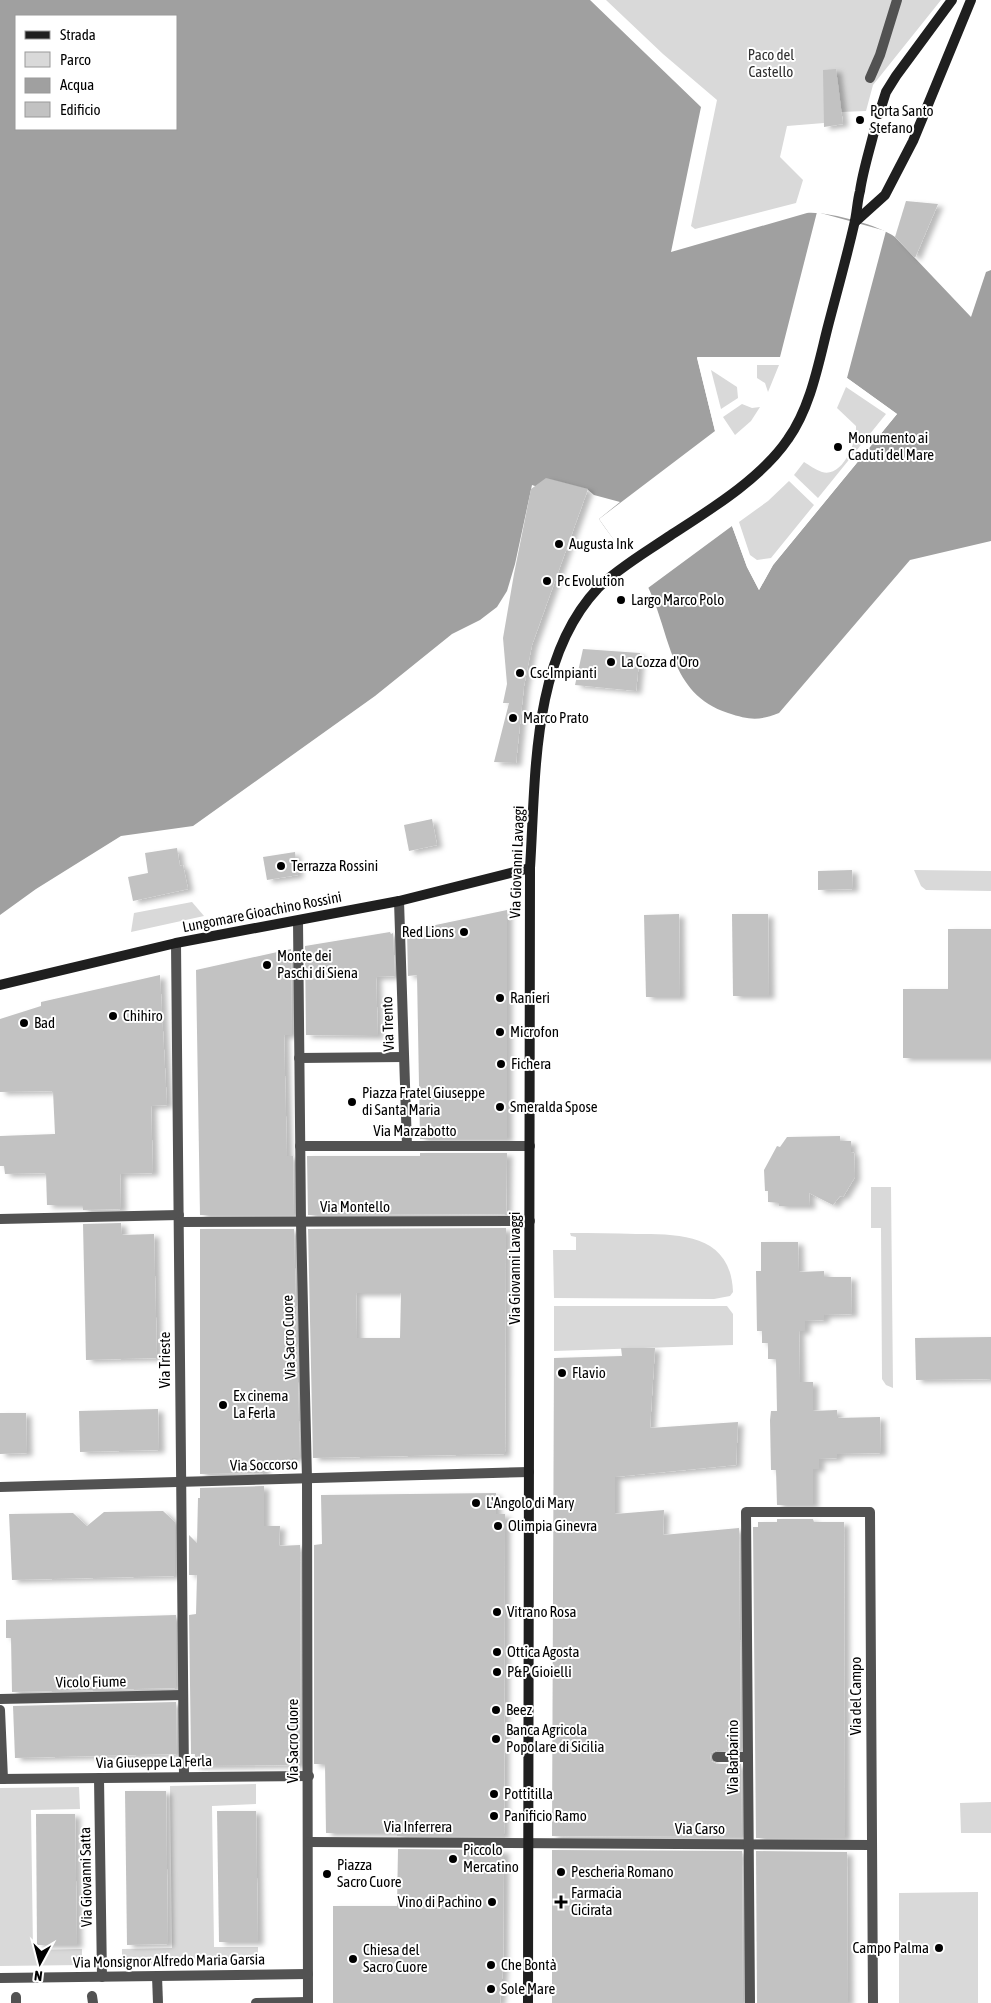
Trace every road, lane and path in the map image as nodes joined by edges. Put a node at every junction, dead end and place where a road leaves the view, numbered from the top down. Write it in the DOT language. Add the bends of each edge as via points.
graph roads {
  1 [pos="897,0"];
  2 [pos="952,0"];
  3 [pos="971,0"];
  4 [pos="870,78"];
  5 [pos="879,114"];
  6 [pos="875,128"];
  7 [pos="855,222"];
  8 [pos="530,868"];
  9 [pos="399,901"];
  10 [pos="298,921"];
  11 [pos="176,943"];
  12 [pos="0,986"];
  13 [pos="404,1057"];
  14 [pos="299,1058"];
  15 [pos="300,1146"];
  16 [pos="407,1146"];
  17 [pos="530,1146"];
  18 [pos="0,1219"];
  19 [pos="179,1219"];
  20 [pos="530,1221"];
  21 [pos="301,1222"];
  22 [pos="529,1472"];
  23 [pos="307,1479"];
  24 [pos="181,1482"];
  25 [pos="0,1487"];
  26 [pos="746,1512"];
  27 [pos="183,1695"];
  28 [pos="0,1699"];
  29 [pos="0,1710"];
  30 [pos="717,1757"];
  31 [pos="748,1757"];
  32 [pos="309,1776"];
  33 [pos="184,1777"];
  34 [pos="99,1778"];
  35 [pos="2,1779"];
  36 [pos="309,1842"];
  37 [pos="527,1842"];
  38 [pos="748,1844"];
  39 [pos="872,1845"];
  40 [pos="308,1974"];
  41 [pos="157,1976"];
  42 [pos="102,1977"];
  43 [pos="0,1978"];
  44 [pos="158,2003"];
  45 [pos="256,2003"];
  46 [pos="308,2003"];
  47 [pos="528,2003"];
  48 [pos="750,2003"];
  49 [pos="873,2003"];
  1 -- 4 [label="street"];
  2 -- 5 [label="main road" via="896,76 886,92"];
  3 -- 7 [label="main road" via="913,141 889,188"];
  6 -- 7 [label="main road"];
  7 -- 8 [label="main road, Via Giovanni Lavaggi" via="817,368 799,420 789,438 777,454 728,497 599,587 579,612 561,644 546,694 538,745"];
  8 -- 9 [label="main road, Lungomare Gioachino Rossini"];
  8 -- 17 [label="main road, Via Giovanni Lavaggi"];
  9 -- 10 [label="main road, Lungomare Gioachino Rossini"];
  9 -- 13 [label="street, Via Trento"];
  10 -- 11 [label="main road, Lungomare Gioachino Rossini"];
  10 -- 14 [label="street, Via Sacro Cuore"];
  11 -- 12 [label="main road, Lungomare Gioachino Rossini"];
  11 -- 19 [label="street, Via Trieste"];
  13 -- 14 [label="street"];
  13 -- 16 [label="street, Via Trento"];
  14 -- 15 [label="street, Via Sacro Cuore"];
  15 -- 16 [label="street, Via Marzabotto"];
  15 -- 21 [label="street, Via Sacro Cuore"];
  16 -- 17 [label="street, Via Marzabotto"];
  17 -- 20 [label="main road, Via Giovanni Lavaggi"];
  18 -- 19 [label="street, Via Montello"];
  19 -- 21 [label="street, Via Montello"];
  19 -- 24 [label="street, Via Trieste"];
  20 -- 21 [label="street, Via Montello"];
  20 -- 22 [label="main road, Via Giovanni Lavaggi"];
  21 -- 23 [label="street, Via Sacro Cuore"];
  22 -- 23 [label="street, Via Soccorso"];
  22 -- 37 [label="main road, Via Giovanni Lavaggi"];
  23 -- 24 [label="street, Via Soccorso"];
  23 -- 32 [label="street, Via Sacro Cuore"];
  24 -- 25 [label="street, Via Soccorso"];
  24 -- 27 [label="street, Via Trieste"];
  26 -- 31 [label="street, Via Barbarino"];
  26 -- 39 [label="street, Via del Campo" via="870,1512"];
  27 -- 28 [label="street, Vicolo Fiume"];
  27 -- 33 [label="street, Via Trieste"];
  29 -- 35 [label="street"];
  30 -- 31 [label="street"];
  31 -- 38 [label="street, Via Barbarino"];
  32 -- 33 [label="street, Via Giuseppe La Ferla"];
  32 -- 36 [label="street, Via Sacro Cuore"];
  33 -- 34 [label="street, Via Giuseppe La Ferla"];
  34 -- 35 [label="street, Via Giuseppe La Ferla"];
  34 -- 42 [label="street, Via Giovanni Satta"];
  36 -- 37 [label="street, Via Inferrera"];
  36 -- 40 [label="street, Via Sacro Cuore"];
  37 -- 38 [label="street, Via Carso"];
  37 -- 47 [label="main road, Via Giovanni Lavaggi"];
  38 -- 39 [label="street, Via Carso"];
  38 -- 48 [label="street, Via Barbarino"];
  39 -- 49 [label="street, Via del Campo"];
  40 -- 41 [label="street, Via Monsignor Alfredo Maria Garsia"];
  40 -- 46 [label="street"];
  41 -- 42 [label="street, Via Monsignor Alfredo Maria Garsia"];
  41 -- 44 [label="street"];
  42 -- 43 [label="street, Via Monsignor Alfredo Maria Garsia"];
  45 -- 46 [label="street"];
}
